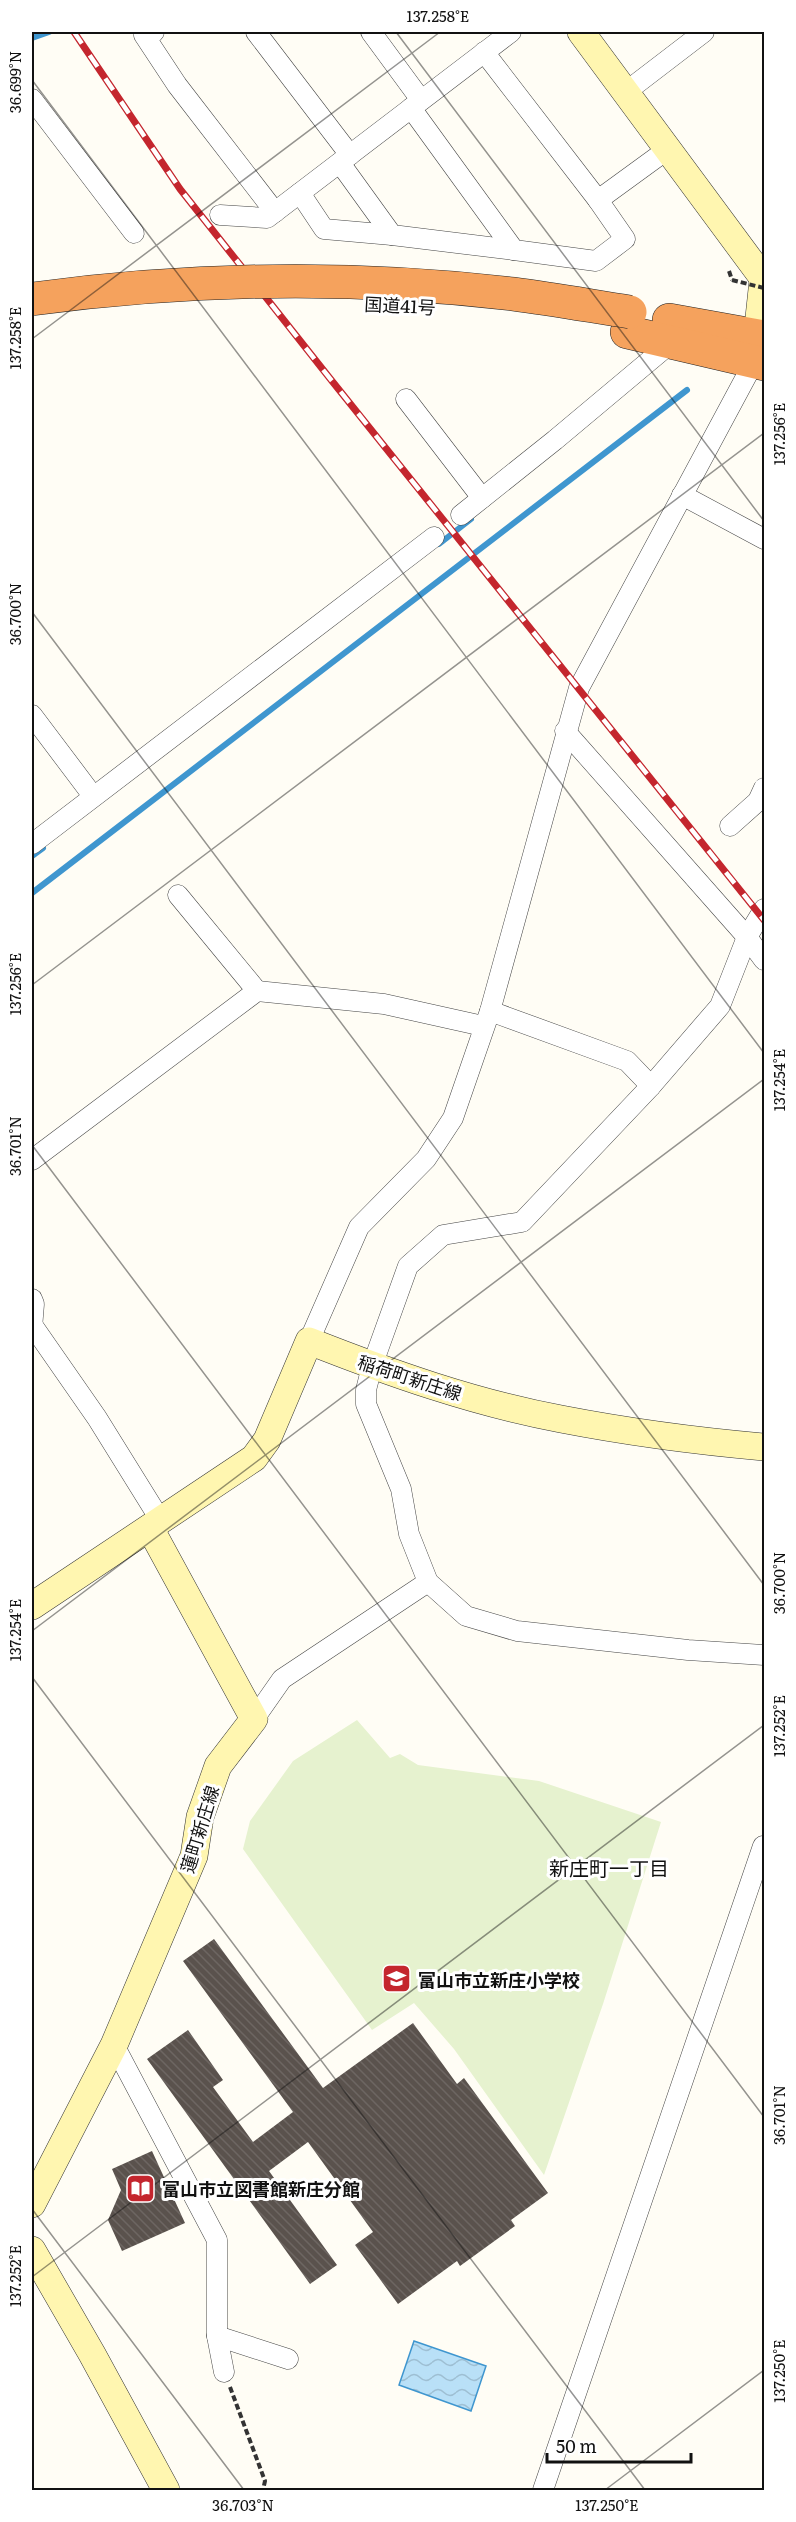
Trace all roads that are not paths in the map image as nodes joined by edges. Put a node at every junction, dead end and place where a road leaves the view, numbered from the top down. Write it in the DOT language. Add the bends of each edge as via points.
graph roads {
  1 [pos="154,32"];
  2 [pos="256,32"];
  3 [pos="370,32"];
  4 [pos="581,32"];
  5 [pos="704,32"];
  6 [pos="495,40"];
  7 [pos="627,91"];
  8 [pos="32,99"];
  9 [pos="416,104"];
  10 [pos="668,149"];
  11 [pos="345,159"];
  12 [pos="300,193"];
  13 [pos="598,200"];
  14 [pos="275,212"];
  15 [pos="220,215"];
  16 [pos="134,233"];
  17 [pos="392,235"];
  18 [pos="514,250"];
  19 [pos="764,279"];
  20 [pos="32,299"];
  21 [pos="32,318"];
  22 [pos="629,322"];
  23 [pos="672,342"];
  24 [pos="760,349"];
  25 [pos="406,399"];
  26 [pos="682,495"];
  27 [pos="482,498"];
  28 [pos="461,514"];
  29 [pos="434,537"];
  30 [pos="765,539"];
  31 [pos="32,715"];
  32 [pos="565,731"];
  33 [pos="765,788"];
  34 [pos="93,796"];
  35 [pos="730,826"];
  36 [pos="32,844"];
  37 [pos="178,895"];
  38 [pos="765,909"];
  39 [pos="747,937"];
  40 [pos="765,960"];
  41 [pos="257,991"];
  42 [pos="487,1018"];
  43 [pos="651,1086"];
  44 [pos="32,1160"];
  45 [pos="32,1299"];
  46 [pos="32,1327"];
  47 [pos="309,1341"];
  48 [pos="372,1366"];
  49 [pos="765,1447"];
  50 [pos="155,1525"];
  51 [pos="429,1582"];
  52 [pos="32,1606"];
  53 [pos="765,1654"];
  54 [pos="255,1719"];
  55 [pos="765,1847"];
  56 [pos="114,2045"];
  57 [pos="32,2204"];
  58 [pos="32,2250"];
  59 [pos="217,2336"];
  60 [pos="288,2359"];
  61 [pos="224,2372"];
  62 [pos="166,2490"];
  63 [pos="543,2490"];
  1 -- 14 [label="street" via="144,36"];
  2 -- 11 [label="street"];
  3 -- 9 [label="street"];
  4 -- 7 [label="main road"];
  5 -- 7 [label="street"];
  6 -- 9 [label="street"];
  6 -- 13 [label="street"];
  7 -- 10 [label="main road"];
  8 -- 16 [label="street"];
  9 -- 11 [label="street"];
  9 -- 18 [label="street"];
  10 -- 13 [label="street"];
  10 -- 19 [label="main road"];
  11 -- 12 [label="street"];
  11 -- 17 [label="street"];
  12 -- 14 [label="street"];
  12 -- 17 [label="street" via="324,229"];
  13 -- 18 [label="street" via="625,240 596,261"];
  14 -- 15 [label="street" via="267,218"];
  17 -- 18 [label="street"];
  19 -- 24 [label="main road"];
  20 -- 22 [label="highway, 国道41号, bridge" via="107,289 234,282 376,284 513,294"];
  21 -- 22 [label="highway, 国道41号" via="110,308 235,301 376,302"];
  22 -- 23 [label="highway, 国道41号"];
  22 -- 24 [label="highway, 国道41号"];
  23 -- 24 [label="highway, 国道41号"];
  23 -- 27 [label="street"];
  24 -- 26 [label="street"];
  25 -- 27 [label="street"];
  26 -- 30 [label="street"];
  26 -- 32 [label="street" via="590,665"];
  27 -- 28 [label="street"];
  29 -- 34 [label="street"];
  31 -- 34 [label="street"];
  32 -- 39 [label="street"];
  32 -- 42 [label="street"];
  33 -- 35 [label="street" via="758,801"];
  34 -- 36 [label="street"];
  37 -- 41 [label="street"];
  38 -- 39 [label="street"];
  39 -- 40 [label="street"];
  39 -- 43 [label="street" via="720,1006"];
  41 -- 42 [label="street"];
  41 -- 44 [label="street"];
  42 -- 43 [label="street" via="627,1061"];
  42 -- 47 [label="street" via="453,1118 426,1159 359,1227"];
  43 -- 48 [label="street" via="522,1222 443,1235 408,1266"];
  45 -- 46 [label="street"];
  46 -- 50 [label="street" via="97,1418"];
  47 -- 48 [label="main road, 稲荷町新庄線"];
  47 -- 50 [label="main road" via="267,1440 254,1458"];
  48 -- 49 [label="main road, 稲荷町新庄線" via="560,1419 702,1442"];
  48 -- 51 [label="street" via="366,1404 402,1489 409,1534"];
  50 -- 52 [label="main road"];
  50 -- 54 [label="main road"];
  51 -- 53 [label="street" via="466,1616 517,1631 688,1650"];
  51 -- 54 [label="street" via="282,1679"];
  54 -- 56 [label="main road, 蓮町新庄線" via="218,1766 200,1817 194,1856"];
  55 -- 63 [label="street"];
  56 -- 57 [label="main road, 蓮町新庄線"];
  56 -- 59 [label="street" via="217,2240"];
  58 -- 62 [label="main road"];
  59 -- 60 [label="street"];
  59 -- 61 [label="street"];
}
